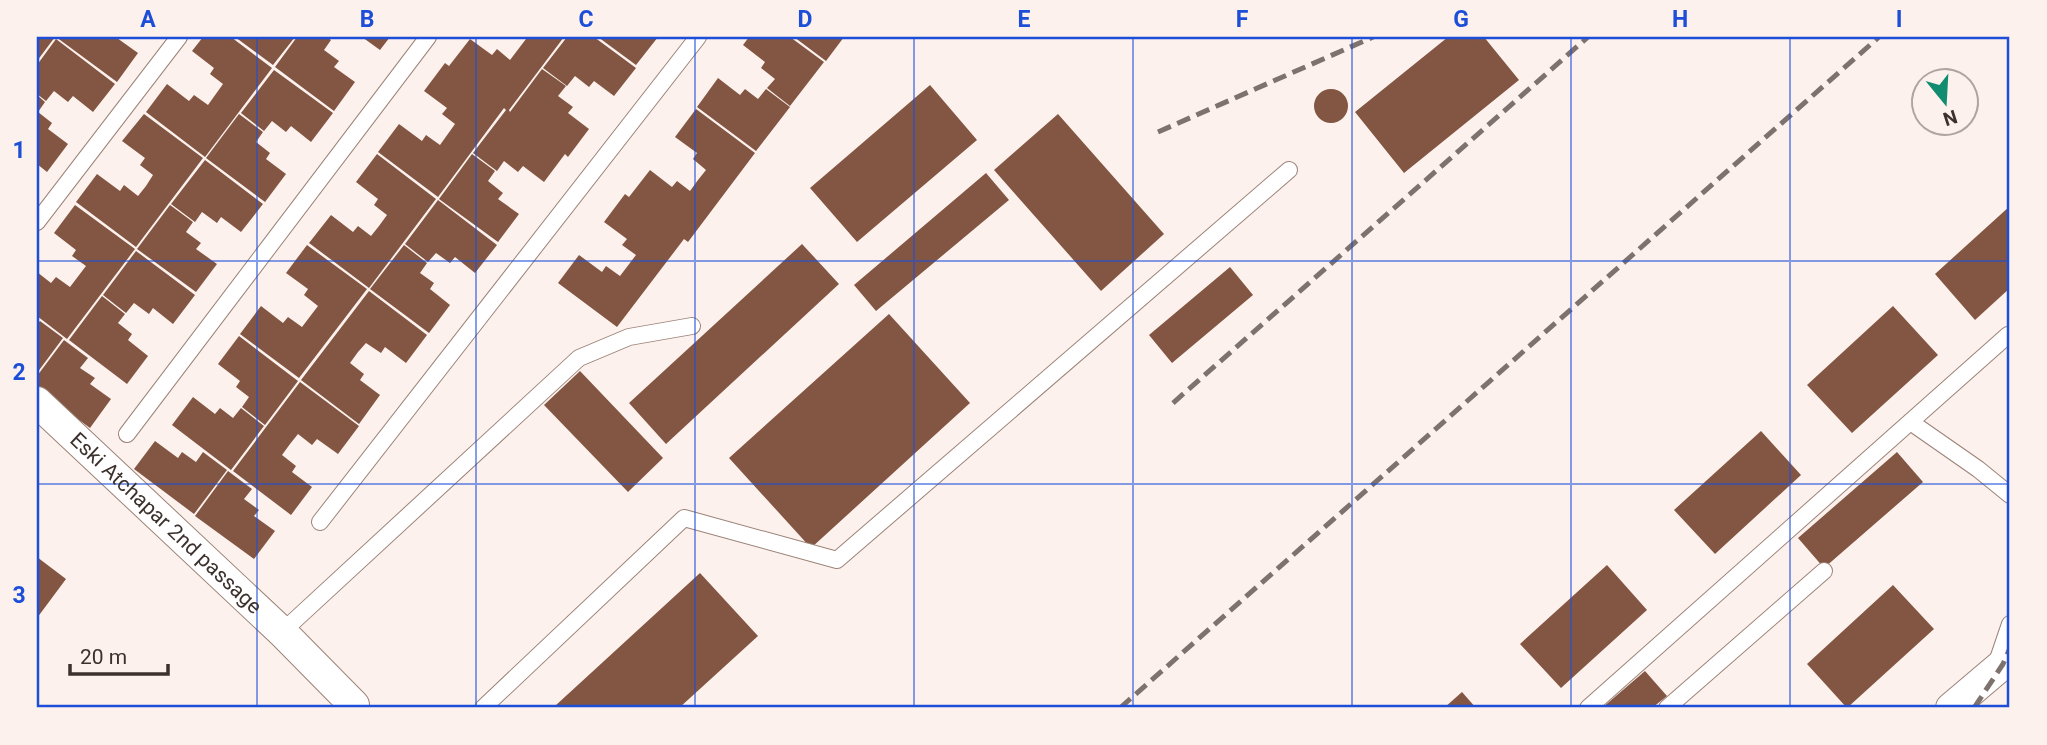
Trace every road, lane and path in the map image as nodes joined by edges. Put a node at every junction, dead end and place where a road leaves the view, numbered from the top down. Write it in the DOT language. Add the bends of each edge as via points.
graph roads {
  1 [pos="179,37"];
  2 [pos="428,37"];
  3 [pos="698,37"];
  4 [pos="1289,170"];
  5 [pos="37,222"];
  6 [pos="692,326"];
  7 [pos="2008,335"];
  8 [pos="37,402"];
  9 [pos="1912,423"];
  10 [pos="127,434"];
  11 [pos="2010,495"];
  12 [pos="320,522"];
  13 [pos="1824,571"];
  14 [pos="2010,624"];
  15 [pos="282,632"];
  16 [pos="2002,665"];
  17 [pos="354,707"];
  18 [pos="483,708"];
  19 [pos="1588,708"];
  20 [pos="1667,708"];
  21 [pos="1951,708"];
  1 -- 5 [label="lane"];
  2 -- 10 [label="lane"];
  3 -- 12 [label="lane"];
  4 -- 18 [label="lane" via="837,560 684,518"];
  6 -- 15 [label="lane" via="629,337 579,358"];
  7 -- 9 [label="lane"];
  8 -- 15 [label="street, Eski Atchapar 2nd passage"];
  9 -- 11 [label="lane"];
  9 -- 19 [label="lane"];
  13 -- 20 [label="lane"];
  14 -- 16 [label="lane"];
  15 -- 17 [label="street, Eski Atchapar 2nd passage"];
  16 -- 21 [label="street"];
}
